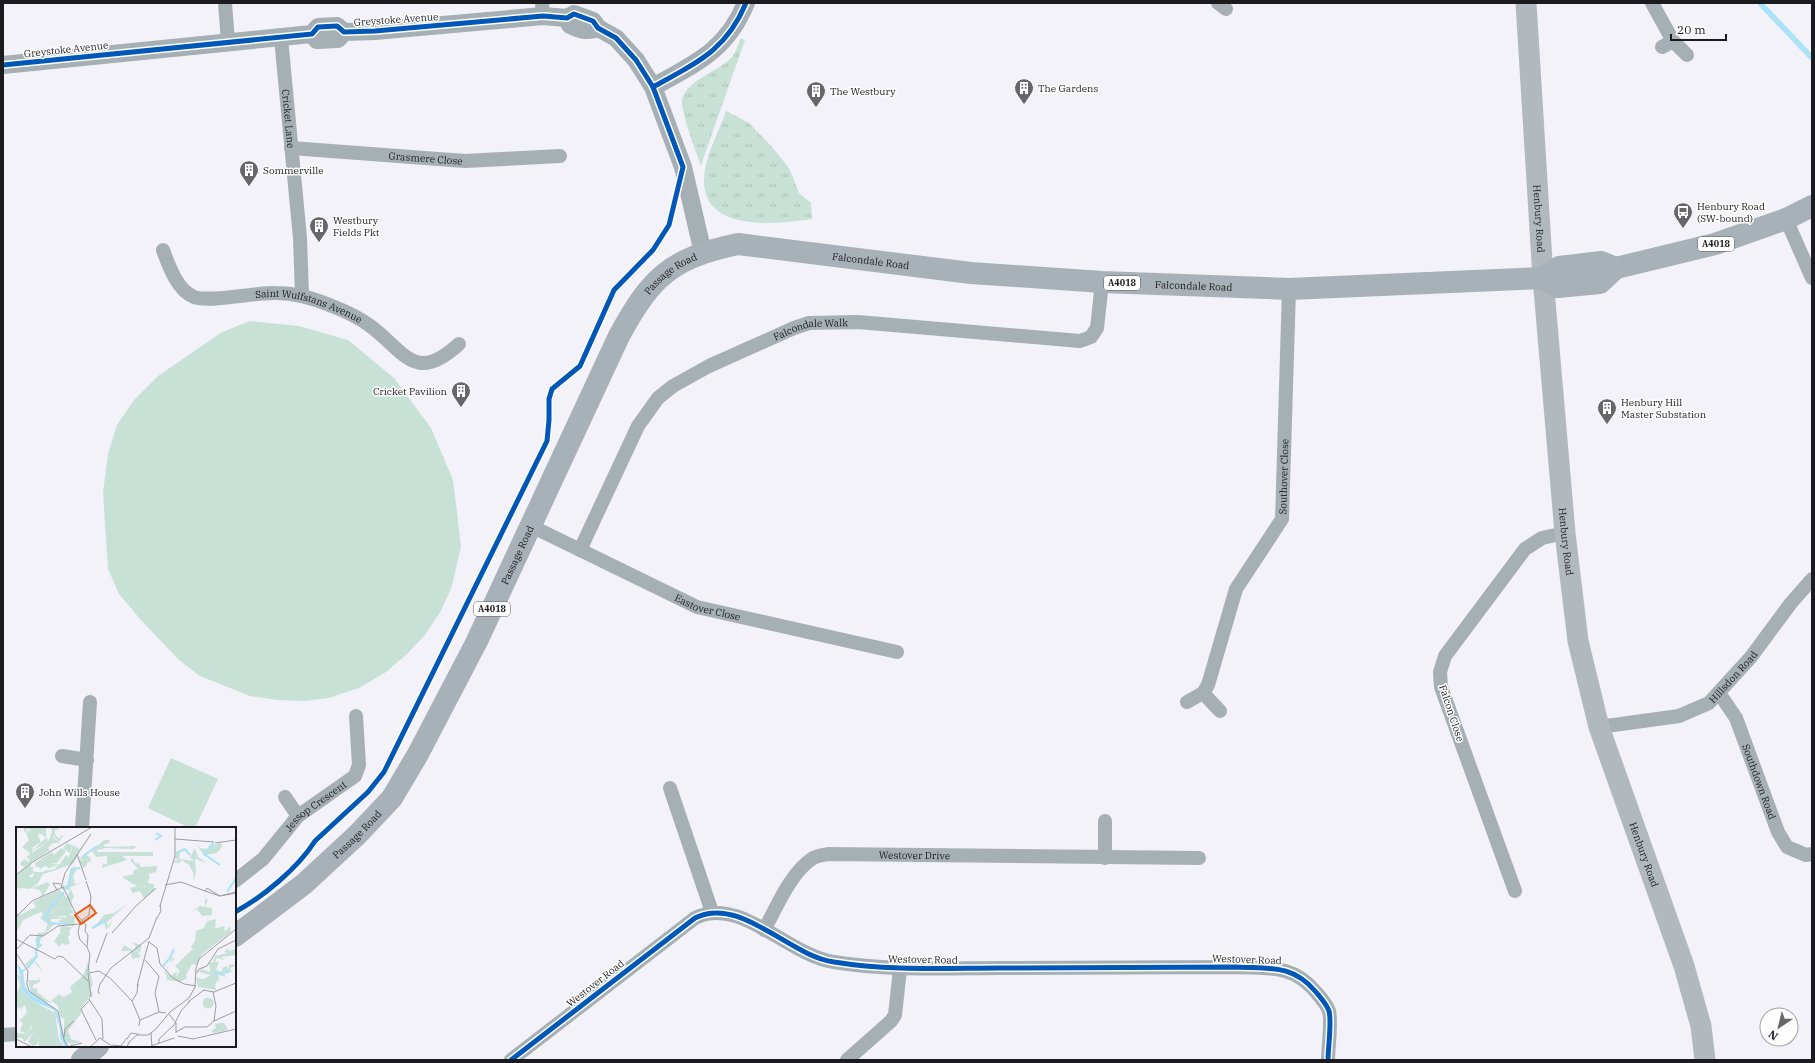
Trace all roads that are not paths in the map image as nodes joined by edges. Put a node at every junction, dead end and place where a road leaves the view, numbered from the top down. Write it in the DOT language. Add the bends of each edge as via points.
graph roads {
  1 [pos="225,3"];
  2 [pos="746,3"];
  3 [pos="1526,3"];
  4 [pos="1652,3"];
  5 [pos="542,10"];
  6 [pos="282,38"];
  7 [pos="228,42"];
  8 [pos="1687,55"];
  9 [pos="3,65"];
  10 [pos="653,87"];
  11 [pos="291,148"];
  12 [pos="560,156"];
  13 [pos="1812,206"];
  14 [pos="1786,218"];
  15 [pos="163,250"];
  16 [pos="703,253"];
  17 [pos="1543,278"];
  18 [pos="1812,278"];
  19 [pos="1102,282"];
  20 [pos="1289,289"];
  21 [pos="302,295"];
  22 [pos="459,344"];
  23 [pos="531,526"];
  24 [pos="1565,533"];
  25 [pos="580,550"];
  26 [pos="1812,579"];
  27 [pos="897,652"];
  28 [pos="1202,693"];
  29 [pos="1719,693"];
  30 [pos="90,702"];
  31 [pos="1187,702"];
  32 [pos="1220,711"];
  33 [pos="356,716"];
  34 [pos="1599,727"];
  35 [pos="62,756"];
  36 [pos="87,760"];
  37 [pos="670,788"];
  38 [pos="285,797"];
  39 [pos="298,816"];
  40 [pos="1105,821"];
  41 [pos="82,827"];
  42 [pos="1812,854"];
  43 [pos="1104,858"];
  44 [pos="1200,858"];
  45 [pos="237,876"];
  46 [pos="1515,891"];
  47 [pos="712,912"];
  48 [pos="764,930"];
  49 [pos="236,935"];
  50 [pos="900,969"];
  51 [pos="16,1034"];
  52 [pos="3,1035"];
  53 [pos="97,1047"];
  54 [pos="82,1060"];
  55 [pos="510,1060"];
  56 [pos="847,1060"];
  57 [pos="1328,1060"];
  58 [pos="1705,1060"];
  1 -- 7 [label="street"];
  2 -- 10 [label="street" via="724,41 699,62"];
  3 -- 17 [label="main road, Henbury Road"];
  4 -- 8 [label="street" via="1668,44"];
  5 -- 6 [label="street, Greystoke Avenue" via="375,31 344,32 338,39 332,40 317,40 312,34"];
  5 -- 10 [label="street, Greystoke Avenue" via="567,18 574,14 584,16 593,21 598,28 616,38 626,48"];
  6 -- 7 [label="street, Greystoke Avenue"];
  6 -- 11 [label="street, Cricket Lane"];
  7 -- 9 [label="street, Greystoke Avenue"];
  10 -- 16 [label="street, Greystoke Avenue" via="683,167"];
  11 -- 12 [label="street, Grasmere Close" via="465,161"];
  11 -- 21 [label="street, Cricket Lane" via="300,238"];
  13 -- 14 [label="main road, Falcondale Road / A4018"];
  14 -- 17 [label="main road, Falcondale Road / A4018" via="1715,244 1616,268 1600,283 1558,287"];
  14 -- 18 [label="street"];
  15 -- 21 [label="street, Saint Wulfstans Avenue" via="178,284 194,297 275,293"];
  16 -- 19 [label="main road, Falcondale Road / A4018" via="738,244 752,244 865,261 972,273"];
  16 -- 23 [label="main road, Passage Road / A4018" via="674,266 643,295 597,380"];
  17 -- 20 [label="main road, Falcondale Road / A4018"];
  17 -- 24 [label="main road, Henbury Road"];
  19 -- 20 [label="main road, Falcondale Road / A4018"];
  19 -- 25 [label="street, Falcondale Walk" via="1097,328 1091,337 1080,341 858,322 809,323 709,366 673,386 658,398 638,426"];
  20 -- 28 [label="street, Southover Close" via="1282,519 1236,589 1212,675"];
  21 -- 22 [label="street, Saint Wulfstans Avenue" via="350,314 370,326 405,358 416,362 432,363"];
  23 -- 25 [label="street, Eastover Close"];
  23 -- 49 [label="main road, Passage Road / A4018" via="477,641 392,798 304,884"];
  24 -- 34 [label="main road, Henbury Road" via="1578,641"];
  24 -- 46 [label="street, Falcon Close" via="1542,538 1524,549 1445,656 1440,672 1441,687"];
  25 -- 27 [label="street, Eastover Close" via="697,607"];
  26 -- 29 [label="street, Hillsdon Road"];
  28 -- 31 [label="street, Southover Close"];
  28 -- 32 [label="street"];
  29 -- 34 [label="street, Hillsdon Road" via="1709,703 1679,716"];
  29 -- 42 [label="street, Southdown Road" via="1736,718 1778,832 1787,847 1806,855"];
  30 -- 36 [label="street"];
  33 -- 39 [label="street, Jessop Crescent" via="359,765 355,776"];
  34 -- 58 [label="main road, Henbury Road" via="1684,966 1701,1026"];
  35 -- 36 [label="street"];
  36 -- 41 [label="street"];
  37 -- 47 [label="street"];
  38 -- 39 [label="street"];
  39 -- 45 [label="street, Jessop Crescent" via="263,859"];
  40 -- 43 [label="street"];
  43 -- 44 [label="street, Westover Drive"];
  43 -- 48 [label="street, Westover Drive" via="828,854 814,857 802,867"];
  47 -- 48 [label="street, Westover Road" via="731,913"];
  47 -- 55 [label="street, Westover Road" via="695,918"];
  48 -- 50 [label="street, Westover Road" via="803,951 832,962"];
  50 -- 56 [label="street" via="895,1015"];
  50 -- 57 [label="street, Westover Road" via="1237,966 1287,970 1296,973 1313,988 1329,1012"];
  51 -- 52 [label="street"];
  53 -- 54 [label="main road"];
}
